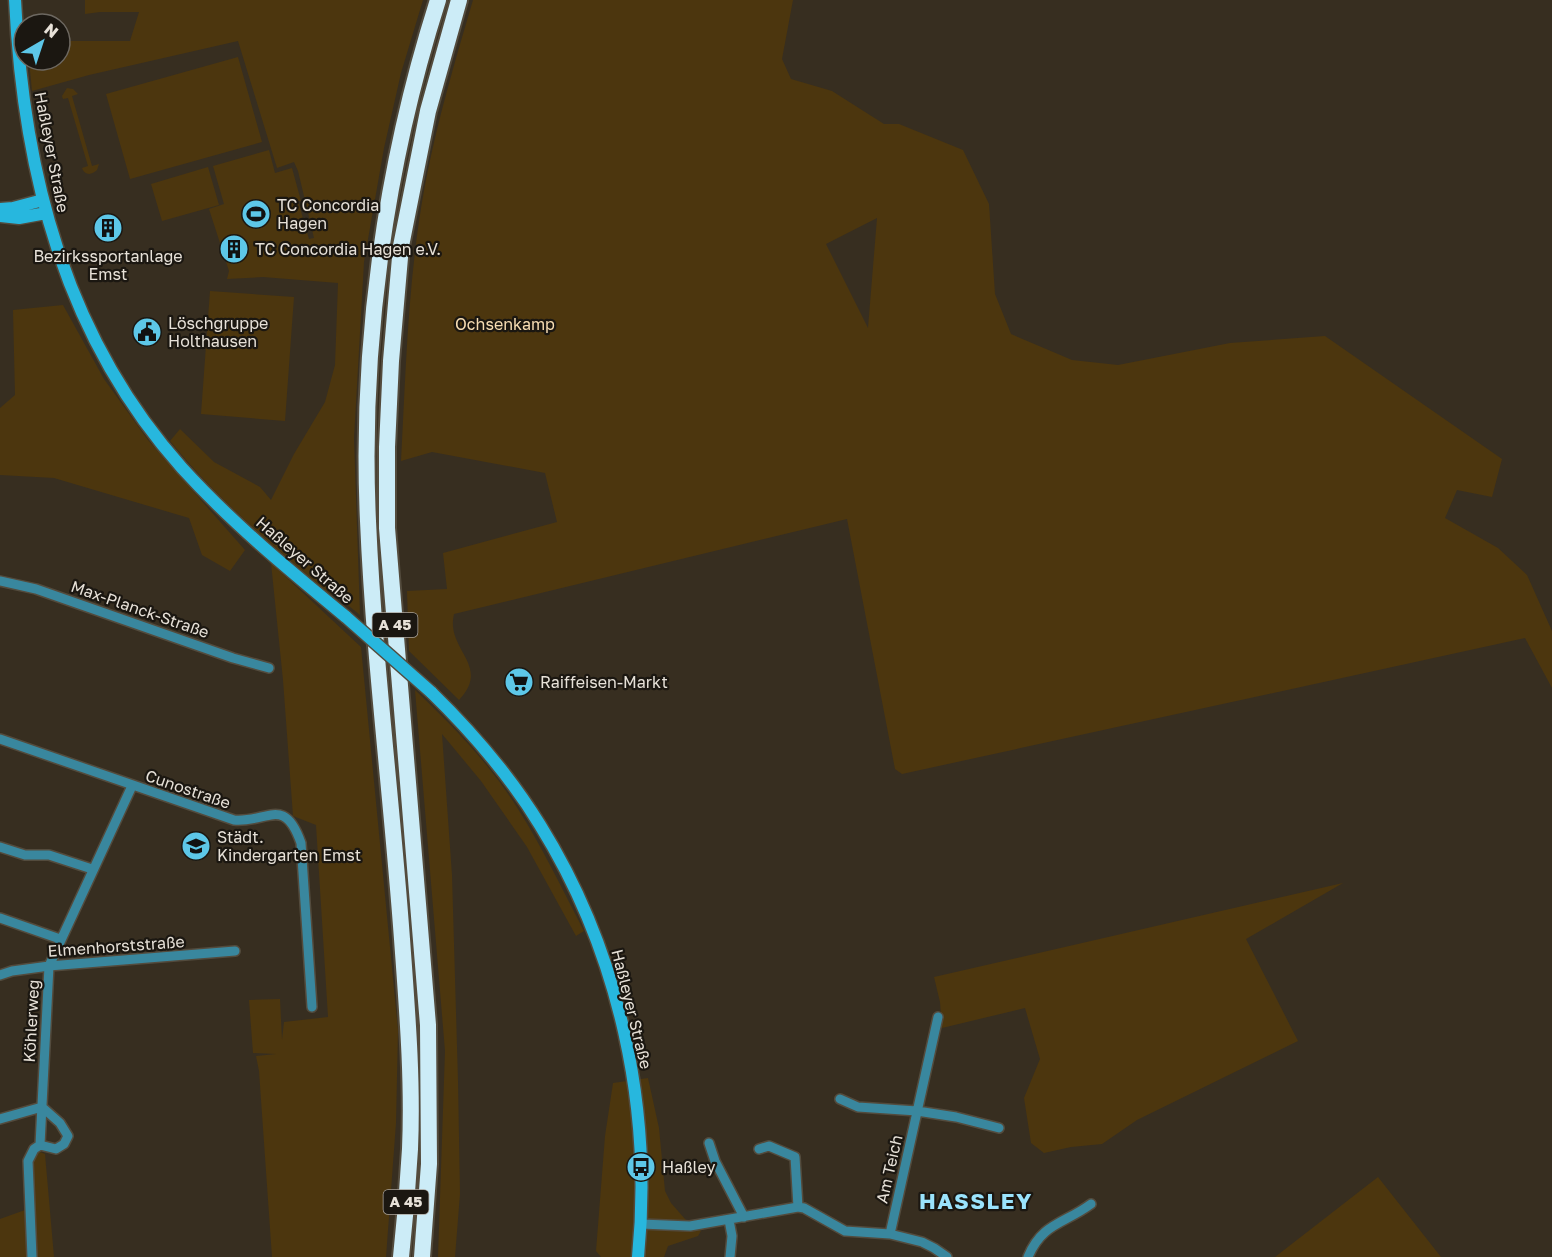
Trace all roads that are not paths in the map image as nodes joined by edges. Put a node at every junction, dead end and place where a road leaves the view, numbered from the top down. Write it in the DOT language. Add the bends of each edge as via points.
graph roads {
  1 [pos="15,0"];
  2 [pos="438,0"];
  3 [pos="459,0"];
  4 [pos="44,206"];
  5 [pos="0,209"];
  6 [pos="0,216"];
  7 [pos="0,581"];
  8 [pos="269,668"];
  9 [pos="0,739"];
  10 [pos="132,786"];
  11 [pos="0,847"];
  12 [pos="92,869"];
  13 [pos="0,918"];
  14 [pos="60,939"];
  15 [pos="235,951"];
  16 [pos="49,966"];
  17 [pos="0,975"];
  18 [pos="312,1007"];
  19 [pos="938,1017"];
  20 [pos="840,1099"];
  21 [pos="42,1107"];
  22 [pos="917,1110"];
  23 [pos="0,1119"];
  24 [pos="999,1128"];
  25 [pos="709,1143"];
  26 [pos="40,1144"];
  27 [pos="759,1149"];
  28 [pos="1090,1204"];
  29 [pos="798,1207"];
  30 [pos="744,1217"];
  31 [pos="729,1220"];
  32 [pos="641,1224"];
  33 [pos="890,1233"];
  34 [pos="32,1257"];
  35 [pos="401,1257"];
  36 [pos="422,1257"];
  37 [pos="638,1257"];
  38 [pos="730,1257"];
  39 [pos="946,1257"];
  40 [pos="1028,1257"];
  1 -- 4 [label="main road, Haßleyer Straße" via="23,92"];
  2 -- 35 [label="highway, A 45" via="408,106 384,236 376,292 367,437 379,687 408,1026 410,1146"];
  3 -- 36 [label="highway, A 45" via="428,111 401,246 387,447 387,528 428,1025 429,1164"];
  4 -- 5 [label="main road"];
  4 -- 6 [label="main road" via="19,218"];
  4 -- 32 [label="main road, Haßleyer Straße, bridge" via="78,305 100,352 152,431 182,468 251,537 431,692 483,746 520,794 557,853 593,928 614,993 634,1088 642,1167"];
  7 -- 8 [label="street, Max-Planck-Straße" via="36,589"];
  9 -- 10 [label="street, Cunostraße"];
  10 -- 12 [label="street, Köhlerweg"];
  10 -- 18 [label="street, Cunostraße" via="234,820 258,819 274,813 296,830 301,843"];
  11 -- 12 [label="street" via="25,855 49,855"];
  12 -- 14 [label="street, Köhlerweg"];
  13 -- 14 [label="street"];
  14 -- 16 [label="street, Köhlerweg"];
  15 -- 16 [label="street, Elmenhorststraße"];
  16 -- 17 [label="street, Elmenhorststraße"];
  16 -- 21 [label="street, Köhlerweg"];
  19 -- 22 [label="street, Am Teich"];
  20 -- 22 [label="street" via="858,1107"];
  21 -- 23 [label="street"];
  21 -- 26 [label="street, Köhlerweg"];
  21 -- 26 [label="street" via="68,1136 56,1149"];
  22 -- 24 [label="street"];
  22 -- 33 [label="street, Am Teich"];
  25 -- 30 [label="street"];
  26 -- 34 [label="street, Köhlerweg" via="28,1161"];
  27 -- 29 [label="street" via="769,1146 795,1156"];
  28 -- 40 [label="street" via="1042,1233"];
  29 -- 30 [label="street"];
  29 -- 33 [label="street" via="845,1232"];
  30 -- 31 [label="street"];
  31 -- 32 [label="street" via="690,1226"];
  31 -- 38 [label="street"];
  32 -- 37 [label="main road, Haßleyer Straße"];
  33 -- 39 [label="street" via="922,1242"];
}
